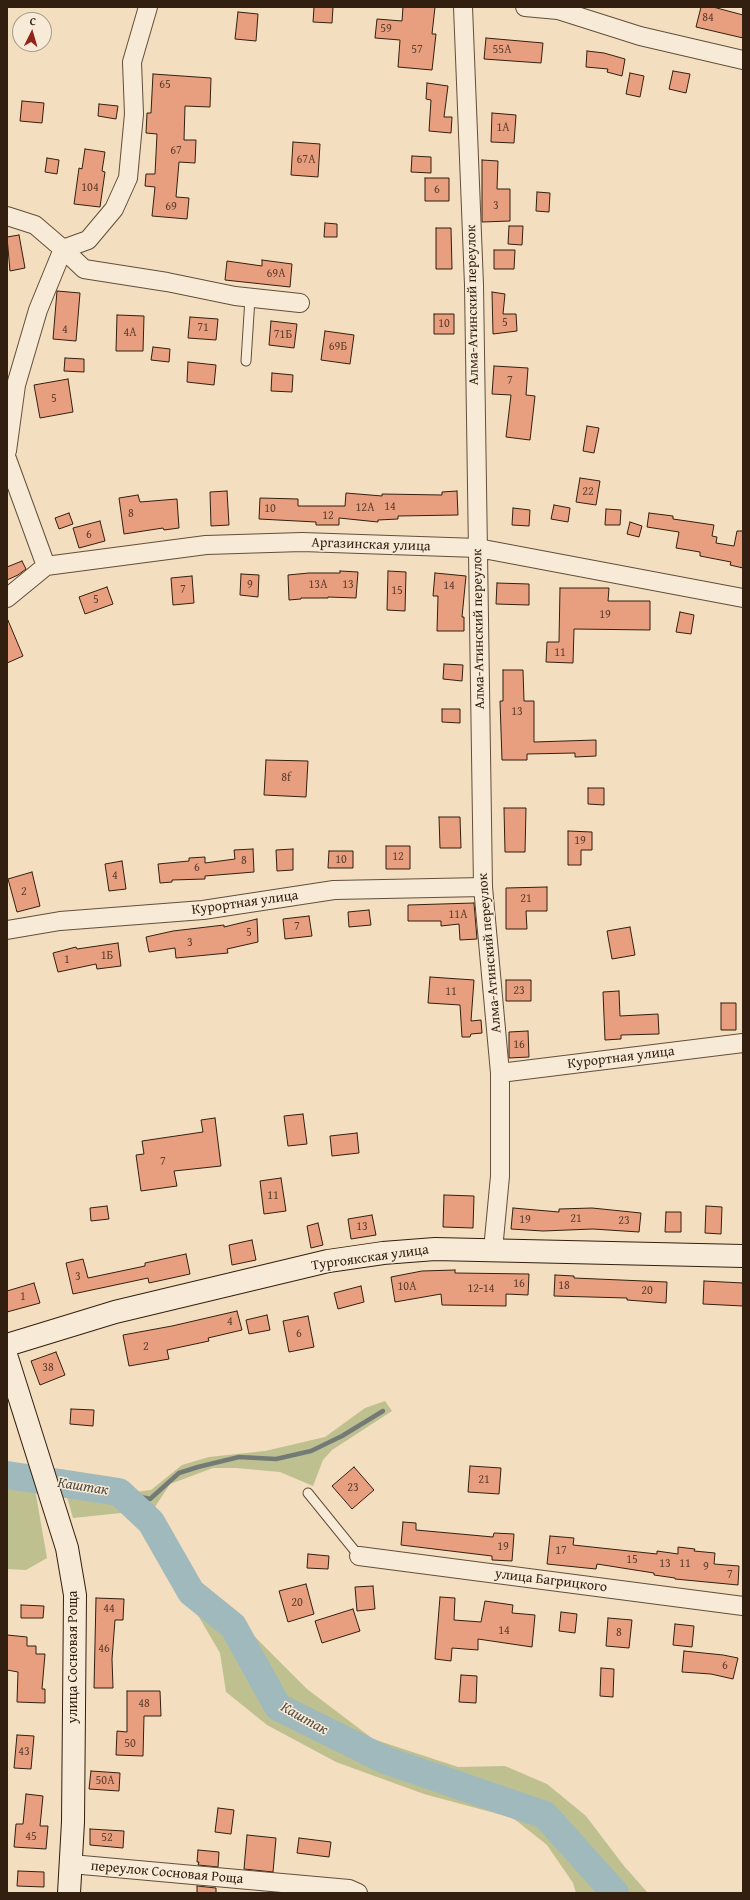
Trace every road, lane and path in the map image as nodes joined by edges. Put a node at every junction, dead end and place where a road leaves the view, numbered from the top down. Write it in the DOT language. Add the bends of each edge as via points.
graph roads {
  1 [pos="148,7"];
  2 [pos="463,7"];
  3 [pos="525,7"];
  4 [pos="743,60"];
  5 [pos="7,216"];
  6 [pos="63,249"];
  7 [pos="250,298"];
  8 [pos="300,303"];
  9 [pos="246,362"];
  10 [pos="7,451"];
  11 [pos="7,459"];
  12 [pos="478,548"];
  13 [pos="46,566"];
  14 [pos="7,598"];
  15 [pos="743,598"];
  16 [pos="483,887"];
  17 [pos="7,930"];
  18 [pos="743,1043"];
  19 [pos="500,1073"];
  20 [pos="493,1250"];
  21 [pos="743,1256"];
  22 [pos="7,1344"];
  23 [pos="7,1358"];
  24 [pos="308,1493"];
  25 [pos="359,1556"];
  26 [pos="743,1606"];
  27 [pos="71,1864"];
  28 [pos="69,1893"];
  29 [pos="358,1893"];
  1 -- 6 [label="street" via="132,62 134,114 128,178 114,208 88,240"];
  2 -- 12 [label="street, Алма-Атинский переулок" via="474,285"];
  3 -- 4 [label="street" via="558,10 640,36"];
  5 -- 6 [label="street" via="34,225"];
  6 -- 7 [label="street" via="84,269"];
  6 -- 10 [label="street" via="38,310 16,385"];
  7 -- 8 [label="street"];
  7 -- 9 [label="lane"];
  11 -- 13 [label="street"];
  12 -- 13 [label="street, Аргазинская улица" via="302,542 206,545"];
  12 -- 15 [label="street, Аргазинская улица"];
  12 -- 16 [label="street, Алма-Атинский переулок"];
  13 -- 14 [label="street"];
  16 -- 17 [label="street, Курортная улица" via="334,890 203,910 60,921"];
  16 -- 19 [label="street, Алма-Атинский переулок"];
  18 -- 19 [label="street, Курортная улица"];
  19 -- 20 [label="street, Алма-Атинский переулок" via="500,1176"];
  20 -- 21 [label="main road, Тургоякская улица"];
  20 -- 22 [label="main road, Тургоякская улица" via="435,1249 328,1261 115,1312"];
  23 -- 27 [label="main road, улица Сосновая Роща" via="67,1548 75,1595"];
  24 -- 25 [label="lane"];
  25 -- 26 [label="street, улица Багрицкого"];
  27 -- 28 [label="main road, улица Сосновая Роща"];
  27 -- 29 [label="street, переулок Сосновая Роща" via="349,1889"];
}
